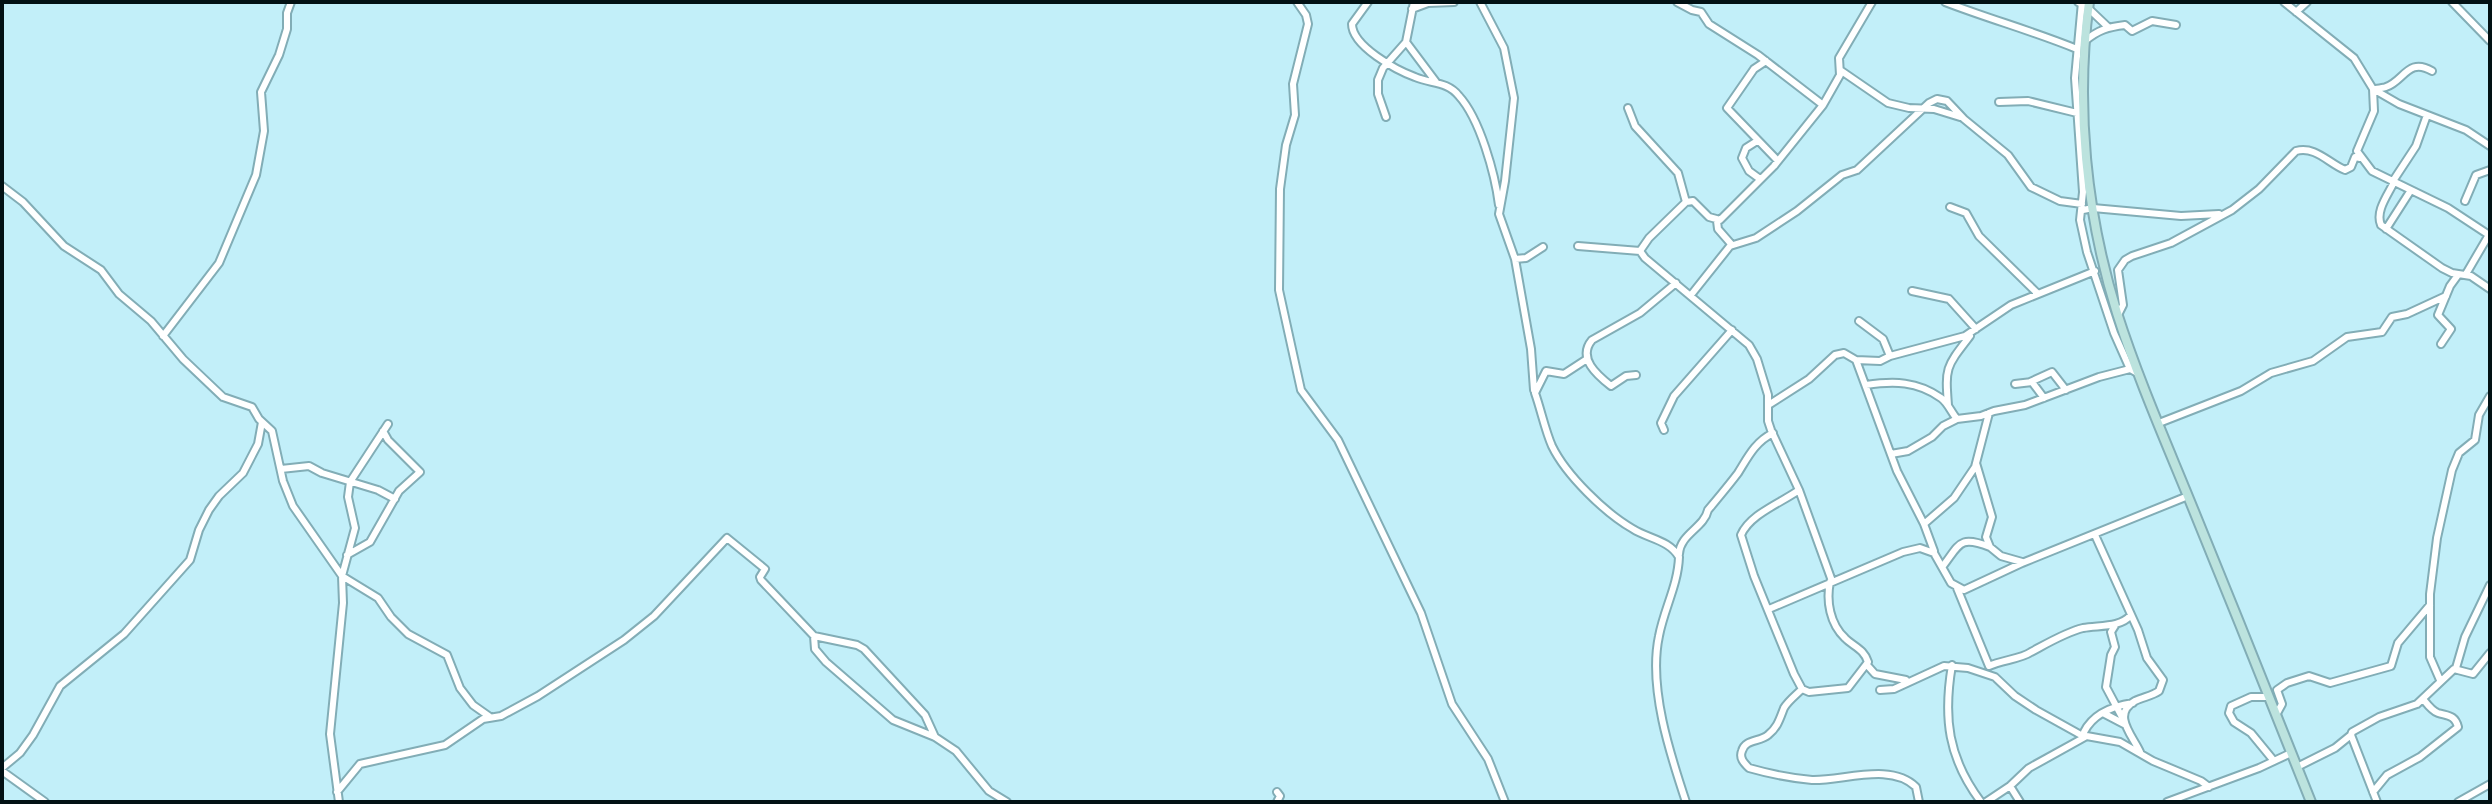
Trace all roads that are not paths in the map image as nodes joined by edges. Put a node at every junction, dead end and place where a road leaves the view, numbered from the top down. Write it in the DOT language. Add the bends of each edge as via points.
graph roads {
  1 [pos="291,2"];
  2 [pos="1297,2"];
  3 [pos="1368,2"];
  4 [pos="1454,2"];
  5 [pos="1480,2"];
  6 [pos="1677,2"];
  7 [pos="1872,2"];
  8 [pos="1945,2"];
  9 [pos="2307,2"];
  10 [pos="2452,2"];
  11 [pos="2084,4"];
  12 [pos="1413,5"];
  13 [pos="2290,6"];
  14 [pos="2176,25"];
  15 [pos="2108,27"];
  16 [pos="2085,41"];
  17 [pos="2490,41"];
  18 [pos="1406,42"];
  19 [pos="2077,49"];
  20 [pos="1766,61"];
  21 [pos="1388,63"];
  22 [pos="1840,70"];
  23 [pos="2432,71"];
  24 [pos="1436,82"];
  25 [pos="2373,89"];
  26 [pos="1999,102"];
  27 [pos="1823,105"];
  28 [pos="1925,107"];
  29 [pos="1628,108"];
  30 [pos="2077,113"];
  31 [pos="2427,115"];
  32 [pos="1386,117"];
  33 [pos="1964,119"];
  34 [pos="1757,141"];
  35 [pos="2490,146"];
  36 [pos="2360,158"];
  37 [pos="1778,161"];
  38 [pos="2490,170"];
  39 [pos="1760,179"];
  40 [pos="2394,181"];
  41 [pos="2,186"];
  42 [pos="2411,190"];
  43 [pos="2465,201"];
  44 [pos="1686,202"];
  45 [pos="1499,205"];
  46 [pos="1950,207"];
  47 [pos="2082,207"];
  48 [pos="2093,208"];
  49 [pos="2223,214"];
  50 [pos="1717,221"];
  51 [pos="2386,229"];
  52 [pos="2490,234"];
  53 [pos="1732,245"];
  54 [pos="1578,246"];
  55 [pos="1543,247"];
  56 [pos="1640,251"];
  57 [pos="1515,259"];
  58 [pos="2095,271"];
  59 [pos="2462,274"];
  60 [pos="2082,275"];
  61 [pos="1676,283"];
  62 [pos="2099,283"];
  63 [pos="2490,289"];
  64 [pos="1912,291"];
  65 [pos="2037,293"];
  66 [pos="1691,295"];
  67 [pos="2446,296"];
  68 [pos="2118,315"];
  69 [pos="1859,321"];
  70 [pos="1732,330"];
  71 [pos="1975,330"];
  72 [pos="163,336"];
  73 [pos="2441,344"];
  74 [pos="1890,356"];
  75 [pos="1531,358"];
  76 [pos="1587,359"];
  77 [pos="1856,360"];
  78 [pos="2130,369"];
  79 [pos="1547,370"];
  80 [pos="2139,374"];
  81 [pos="1636,375"];
  82 [pos="2030,382"];
  83 [pos="2015,384"];
  84 [pos="1866,385"];
  85 [pos="2066,390"];
  86 [pos="1535,393"];
  87 [pos="2490,396"];
  88 [pos="2044,398"];
  89 [pos="1770,404"];
  90 [pos="1948,406"];
  91 [pos="1989,413"];
  92 [pos="2490,414"];
  93 [pos="2479,415"];
  94 [pos="1957,419"];
  95 [pos="262,422"];
  96 [pos="2159,423"];
  97 [pos="1664,430"];
  98 [pos="1773,433"];
  99 [pos="1891,454"];
  100 [pos="1976,463"];
  101 [pos="281,469"];
  102 [pos="350,482"];
  103 [pos="1799,490"];
  104 [pos="2188,496"];
  105 [pos="395,499"];
  106 [pos="1924,524"];
  107 [pos="2095,535"];
  108 [pos="1955,547"];
  109 [pos="1990,547"];
  110 [pos="1934,551"];
  111 [pos="347,555"];
  112 [pos="1679,557"];
  113 [pos="2022,563"];
  114 [pos="1943,566"];
  115 [pos="342,576"];
  116 [pos="1831,582"];
  117 [pos="2490,585"];
  118 [pos="1957,588"];
  119 [pos="1812,590"];
  120 [pos="1828,598"];
  121 [pos="2430,605"];
  122 [pos="1769,609"];
  123 [pos="2131,615"];
  124 [pos="2116,624"];
  125 [pos="814,636"];
  126 [pos="2490,653"];
  127 [pos="1867,665"];
  128 [pos="1952,665"];
  129 [pos="1989,666"];
  130 [pos="2456,668"];
  131 [pos="1935,669"];
  132 [pos="1992,675"];
  133 [pos="1909,680"];
  134 [pos="2440,680"];
  135 [pos="1948,688"];
  136 [pos="1802,689"];
  137 [pos="1880,690"];
  138 [pos="2269,697"];
  139 [pos="2423,699"];
  140 [pos="2133,703"];
  141 [pos="473,705"];
  142 [pos="2117,707"];
  143 [pos="2103,713"];
  144 [pos="2276,715"];
  145 [pos="490,717"];
  146 [pos="2123,721"];
  147 [pos="476,723"];
  148 [pos="2351,735"];
  149 [pos="935,737"];
  150 [pos="2085,737"];
  151 [pos="2140,752"];
  152 [pos="2291,753"];
  153 [pos="2274,761"];
  154 [pos="2297,767"];
  155 [pos="2,770"];
  156 [pos="2490,784"];
  157 [pos="2010,786"];
  158 [pos="2209,787"];
  159 [pos="337,792"];
  160 [pos="1277,792"];
  161 [pos="2373,792"];
  162 [pos="2171,801"];
  163 [pos="45,802"];
  164 [pos="339,802"];
  165 [pos="1007,802"];
  166 [pos="1277,802"];
  167 [pos="1505,802"];
  168 [pos="1686,802"];
  169 [pos="1919,802"];
  170 [pos="1983,802"];
  171 [pos="2020,802"];
  172 [pos="2311,802"];
  173 [pos="2377,802"];
  174 [pos="2458,802"];
  1 -- 72 [label="street" via="279,55 261,92 264,131 256,175 219,263"];
  2 -- 167 [label="street" via="1308,24 1293,84 1295,115 1282,171 1279,290 1301,390 1338,440 1421,613 1452,704 1488,759"];
  3 -- 21 [label="street" via="1351,29 1363,46"];
  4 -- 12 [label="street"];
  5 -- 45 [label="street" via="1504,48 1514,98"];
  6 -- 20 [label="street" via="1701,12 1709,24"];
  7 -- 22 [label="street" via="1839,58"];
  8 -- 19 [label="street"];
  9 -- 13 [label="street"];
  10 -- 17 [label="street"];
  11 -- 15 [label="street"];
  11 -- 16 [label="main road"];
  11 -- 19 [label="street"];
  12 -- 18 [label="street"];
  13 -- 25 [label="street" via="2354,58"];
  14 -- 15 [label="street" via="2152,21 2132,31 2125,25"];
  15 -- 16 [label="street"];
  16 -- 48 [label="main road" via="2084,126"];
  18 -- 21 [label="street"];
  18 -- 24 [label="street"];
  19 -- 30 [label="street"];
  20 -- 27 [label="street"];
  20 -- 34 [label="street" via="1727,106"];
  21 -- 24 [label="street"];
  21 -- 32 [label="street" via="1377,87"];
  22 -- 27 [label="street"];
  22 -- 28 [label="street" via="1888,103"];
  23 -- 25 [label="street" via="2411,69 2389,86"];
  24 -- 45 [label="street" via="1460,97 1478,128"];
  25 -- 31 [label="street"];
  25 -- 36 [label="street" via="2374,111 2357,148"];
  26 -- 30 [label="street" via="2028,101"];
  27 -- 37 [label="street"];
  28 -- 33 [label="street"];
  28 -- 33 [label="street" via="1943,99"];
  28 -- 53 [label="street" via="1857,170 1842,175 1756,238"];
  29 -- 44 [label="street" via="1635,126 1678,173"];
  30 -- 47 [label="street"];
  31 -- 35 [label="street"];
  31 -- 40 [label="street" via="2416,146"];
  33 -- 47 [label="street" via="2008,155 2038,192"];
  34 -- 37 [label="street"];
  34 -- 39 [label="street" via="1742,158"];
  36 -- 40 [label="street" via="2372,171"];
  36 -- 49 [label="street" via="2345,170 2315,151 2296,151 2255,193"];
  37 -- 39 [label="street"];
  38 -- 43 [label="street" via="2476,175"];
  39 -- 50 [label="street"];
  40 -- 42 [label="street"];
  40 -- 51 [label="street" via="2379,219"];
  41 -- 72 [label="street" via="64,246 101,270"];
  42 -- 51 [label="street"];
  42 -- 52 [label="street"];
  44 -- 50 [label="street" via="1693,201"];
  44 -- 56 [label="street"];
  45 -- 57 [label="street"];
  46 -- 65 [label="street" via="1966,213 1979,236"];
  47 -- 48 [label="street"];
  47 -- 58 [label="street" via="2082,228"];
  48 -- 49 [label="street"];
  48 -- 68 [label="main road"];
  49 -- 68 [label="street" via="2171,243 2125,260 2118,270 2123,305"];
  50 -- 53 [label="street"];
  51 -- 59 [label="street" via="2422,256"];
  52 -- 59 [label="street"];
  53 -- 66 [label="street"];
  54 -- 56 [label="street"];
  55 -- 57 [label="street"];
  56 -- 61 [label="street"];
  57 -- 75 [label="street"];
  58 -- 60 [label="street"];
  58 -- 62 [label="street"];
  59 -- 63 [label="street"];
  59 -- 67 [label="street"];
  60 -- 62 [label="street"];
  60 -- 65 [label="street"];
  61 -- 66 [label="street"];
  61 -- 76 [label="street" via="1640,313 1592,340"];
  62 -- 78 [label="street"];
  64 -- 71 [label="street" via="1949,299"];
  65 -- 71 [label="street"];
  66 -- 70 [label="street"];
  67 -- 73 [label="street" via="2438,315 2451,331"];
  67 -- 96 [label="street" via="2392,317 2382,332 2347,337 2313,361 2271,373 2241,391"];
  68 -- 80 [label="main road"];
  69 -- 74 [label="street" via="1883,339"];
  70 -- 89 [label="street" via="1754,353"];
  70 -- 97 [label="street" via="1674,396 1661,423"];
  71 -- 74 [label="street"];
  71 -- 90 [label="street" via="1946,372"];
  72 -- 95 [label="street" via="223,397 252,407"];
  74 -- 77 [label="street"];
  75 -- 79 [label="street"];
  75 -- 86 [label="street"];
  76 -- 79 [label="street" via="1564,374"];
  76 -- 81 [label="street" via="1611,386"];
  77 -- 84 [label="street"];
  77 -- 89 [label="street" via="1844,353 1835,355"];
  78 -- 80 [label="street"];
  78 -- 85 [label="street"];
  79 -- 86 [label="street"];
  80 -- 96 [label="main road"];
  82 -- 83 [label="street"];
  82 -- 85 [label="street" via="2052,372"];
  82 -- 88 [label="street"];
  84 -- 90 [label="street" via="1912,383"];
  84 -- 99 [label="street"];
  85 -- 88 [label="street"];
  86 -- 112 [label="street" via="1552,445 1570,473 1618,519 1673,548"];
  87 -- 93 [label="street"];
  88 -- 91 [label="street"];
  89 -- 98 [label="street"];
  90 -- 94 [label="street"];
  91 -- 94 [label="street"];
  91 -- 100 [label="street"];
  92 -- 93 [label="street"];
  93 -- 121 [label="street" via="2475,440 2459,453 2452,470"];
  94 -- 99 [label="street" via="1908,451"];
  95 -- 101 [label="street" via="272,431"];
  95 -- 155 [label="street" via="243,473 209,510 190,560 124,634 60,686 33,735"];
  96 -- 104 [label="main road"];
  98 -- 103 [label="street"];
  98 -- 112 [label="street" via="1752,450 1707,516 1680,544"];
  99 -- 106 [label="street"];
  100 -- 106 [label="street" via="1954,498"];
  100 -- 109 [label="street" via="1992,517 1986,537"];
  101 -- 102 [label="street" via="309,466"];
  101 -- 115 [label="street" via="293,506"];
  102 -- 105 [label="street"];
  102 -- 105 [label="street" via="386,428 388,440 420,470"];
  102 -- 111 [label="street" via="355,528"];
  103 -- 116 [label="street"];
  103 -- 122 [label="street" via="1746,525 1741,535"];
  104 -- 107 [label="street"];
  104 -- 138 [label="main road"];
  105 -- 111 [label="street" via="370,542"];
  106 -- 110 [label="street"];
  107 -- 113 [label="street"];
  107 -- 123 [label="street"];
  108 -- 109 [label="street" via="1970,541"];
  108 -- 110 [label="street"];
  108 -- 114 [label="street"];
  109 -- 113 [label="street"];
  110 -- 114 [label="street"];
  110 -- 116 [label="street" via="1903,552"];
  111 -- 115 [label="street"];
  112 -- 168 [label="street" via="1657,657 1665,725"];
  113 -- 118 [label="street" via="1964,590"];
  114 -- 118 [label="street"];
  115 -- 141 [label="street" via="378,598 408,634 447,655"];
  115 -- 159 [label="street" via="330,734"];
  116 -- 119 [label="street"];
  116 -- 120 [label="street"];
  117 -- 130 [label="street"];
  118 -- 129 [label="street"];
  119 -- 120 [label="street"];
  119 -- 122 [label="street"];
  120 -- 127 [label="street" via="1836,626 1863,652"];
  121 -- 134 [label="street" via="2430,657"];
  121 -- 144 [label="street" via="2398,643 2390,667 2330,683 2309,676 2287,683 2277,690 2282,704"];
  122 -- 136 [label="street"];
  123 -- 124 [label="street"];
  123 -- 140 [label="street" via="2147,658 2163,680 2155,694"];
  124 -- 129 [label="street" via="2081,629"];
  124 -- 142 [label="street" via="2106,687"];
  125 -- 145 [label="street" via="761,580 765,569 727,538 640,629 538,696"];
  125 -- 149 [label="street" via="818,654 884,713"];
  125 -- 149 [label="street" via="864,649 925,715"];
  126 -- 130 [label="street" via="2473,674"];
  127 -- 133 [label="street" via="1883,678"];
  127 -- 136 [label="street" via="1843,690"];
  128 -- 131 [label="street"];
  128 -- 132 [label="street"];
  128 -- 135 [label="street"];
  129 -- 132 [label="street"];
  130 -- 134 [label="street"];
  131 -- 133 [label="street"];
  131 -- 135 [label="street"];
  132 -- 150 [label="street" via="2044,716"];
  133 -- 137 [label="street"];
  134 -- 139 [label="street"];
  135 -- 170 [label="street" via="1952,750"];
  136 -- 169 [label="street" via="1768,736 1746,745 1744,764 1789,778 1903,777 1916,787"];
  138 -- 144 [label="main road"];
  138 -- 153 [label="street" via="2251,697 2231,706 2229,713"];
  139 -- 148 [label="street"];
  139 -- 161 [label="street" via="2436,712 2455,719 2457,729 2391,771"];
  140 -- 142 [label="street"];
  140 -- 146 [label="street"];
  141 -- 145 [label="street"];
  141 -- 147 [label="street"];
  142 -- 143 [label="street"];
  142 -- 146 [label="street"];
  143 -- 146 [label="street"];
  143 -- 150 [label="street" via="2088,724"];
  144 -- 152 [label="main road"];
  145 -- 147 [label="street"];
  146 -- 151 [label="street"];
  147 -- 159 [label="street" via="432,750 360,764"];
  148 -- 154 [label="street"];
  148 -- 161 [label="street"];
  149 -- 165 [label="street"];
  150 -- 151 [label="street" via="2120,742"];
  150 -- 157 [label="street" via="2029,768"];
  151 -- 158 [label="street"];
  152 -- 153 [label="street"];
  152 -- 154 [label="main road"];
  153 -- 158 [label="street"];
  154 -- 172 [label="main road"];
  155 -- 163 [label="street"];
  156 -- 174 [label="street"];
  157 -- 170 [label="street"];
  157 -- 171 [label="street"];
  158 -- 162 [label="street"];
  159 -- 164 [label="street"];
  160 -- 166 [label="street"];
  161 -- 173 [label="street"];
}
